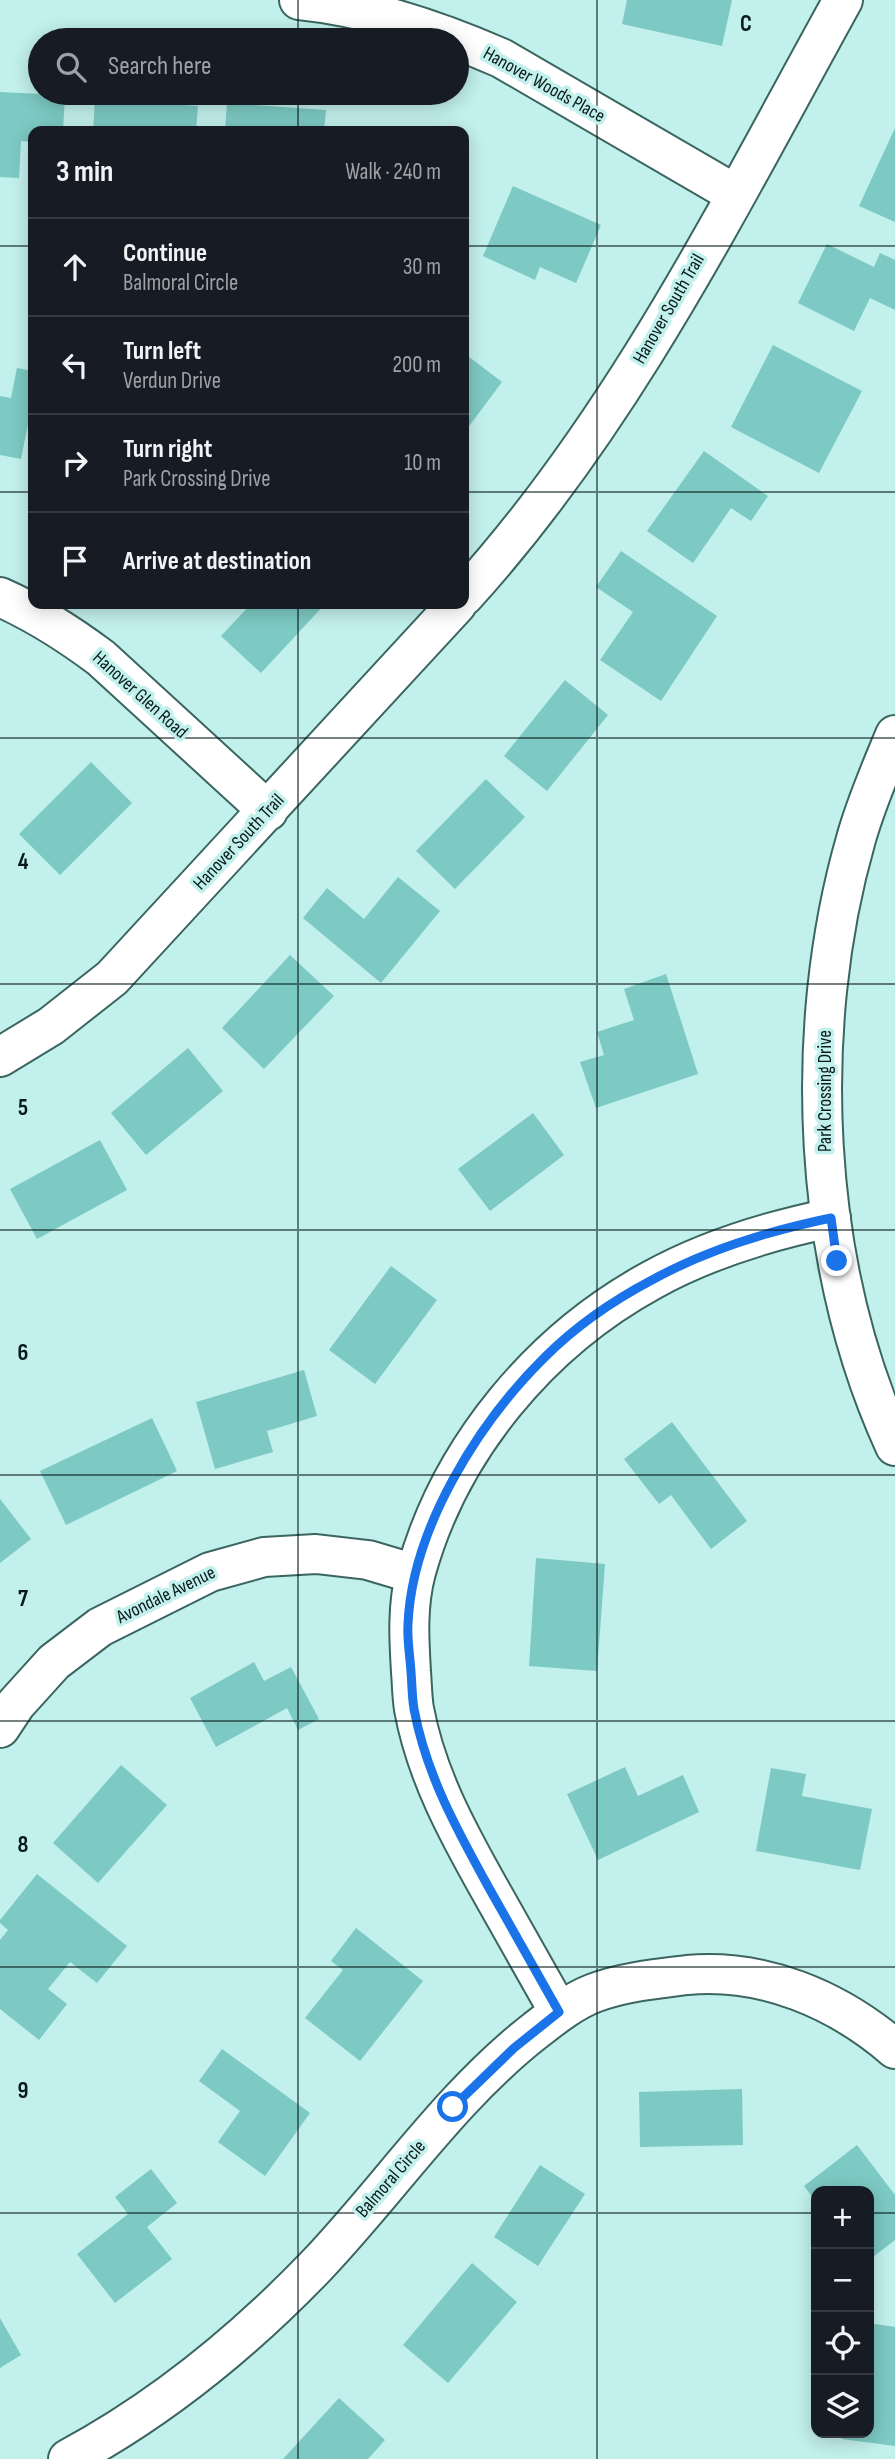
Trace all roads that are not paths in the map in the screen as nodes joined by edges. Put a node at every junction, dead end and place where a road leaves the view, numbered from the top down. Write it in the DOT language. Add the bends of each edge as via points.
graph roads {
  1 [pos="299,0"];
  2 [pos="842,0"];
  3 [pos="421,28"];
  4 [pos="469,45"];
  5 [pos="735,194"];
  6 [pos="469,590"];
  7 [pos="0,597"];
  8 [pos="452,609"];
  9 [pos="895,735"];
  10 [pos="268,811"];
  11 [pos="0,1057"];
  12 [pos="831,1218"];
  13 [pos="895,1446"];
  14 [pos="415,1574"];
  15 [pos="0,1728"];
  16 [pos="559,2012"];
  17 [pos="895,2049"];
  18 [pos="68,2459"];
  1 -- 3 [label="street, Hanover Woods Place" via="385,16"];
  2 -- 5 [label="street, Hanover South Trail"];
  4 -- 5 [label="street, Hanover Woods Place" via="501,58"];
  5 -- 6 [label="street, Hanover South Trail" via="636,368 567,469"];
  7 -- 10 [label="street, Hanover Glen Road" via="101,658"];
  8 -- 10 [label="street, Hanover South Trail"];
  9 -- 12 [label="street, Park Crossing Drive" via="855,841 836,926 822,1088"];
  10 -- 11 [label="street, Hanover South Trail" via="112,978 51,1026"];
  12 -- 13 [label="street, Park Crossing Drive" via="856,1335"];
  12 -- 14 [label="street" via="711,1251 651,1280 595,1316 545,1357 487,1424 451,1482"];
  14 -- 15 [label="street, Avondale Avenue" via="368,1560 316,1553 264,1557 210,1572 100,1627 54,1662"];
  14 -- 16 [label="street" via="408,1625 413,1707 427,1761 451,1820"];
  16 -- 17 [label="street, Balmoral Circle" via="592,1994 638,1980 724,1974 795,1989 851,2017"];
  16 -- 18 [label="street, Balmoral Circle" via="453,2107 286,2297 214,2361 136,2418"];
}
